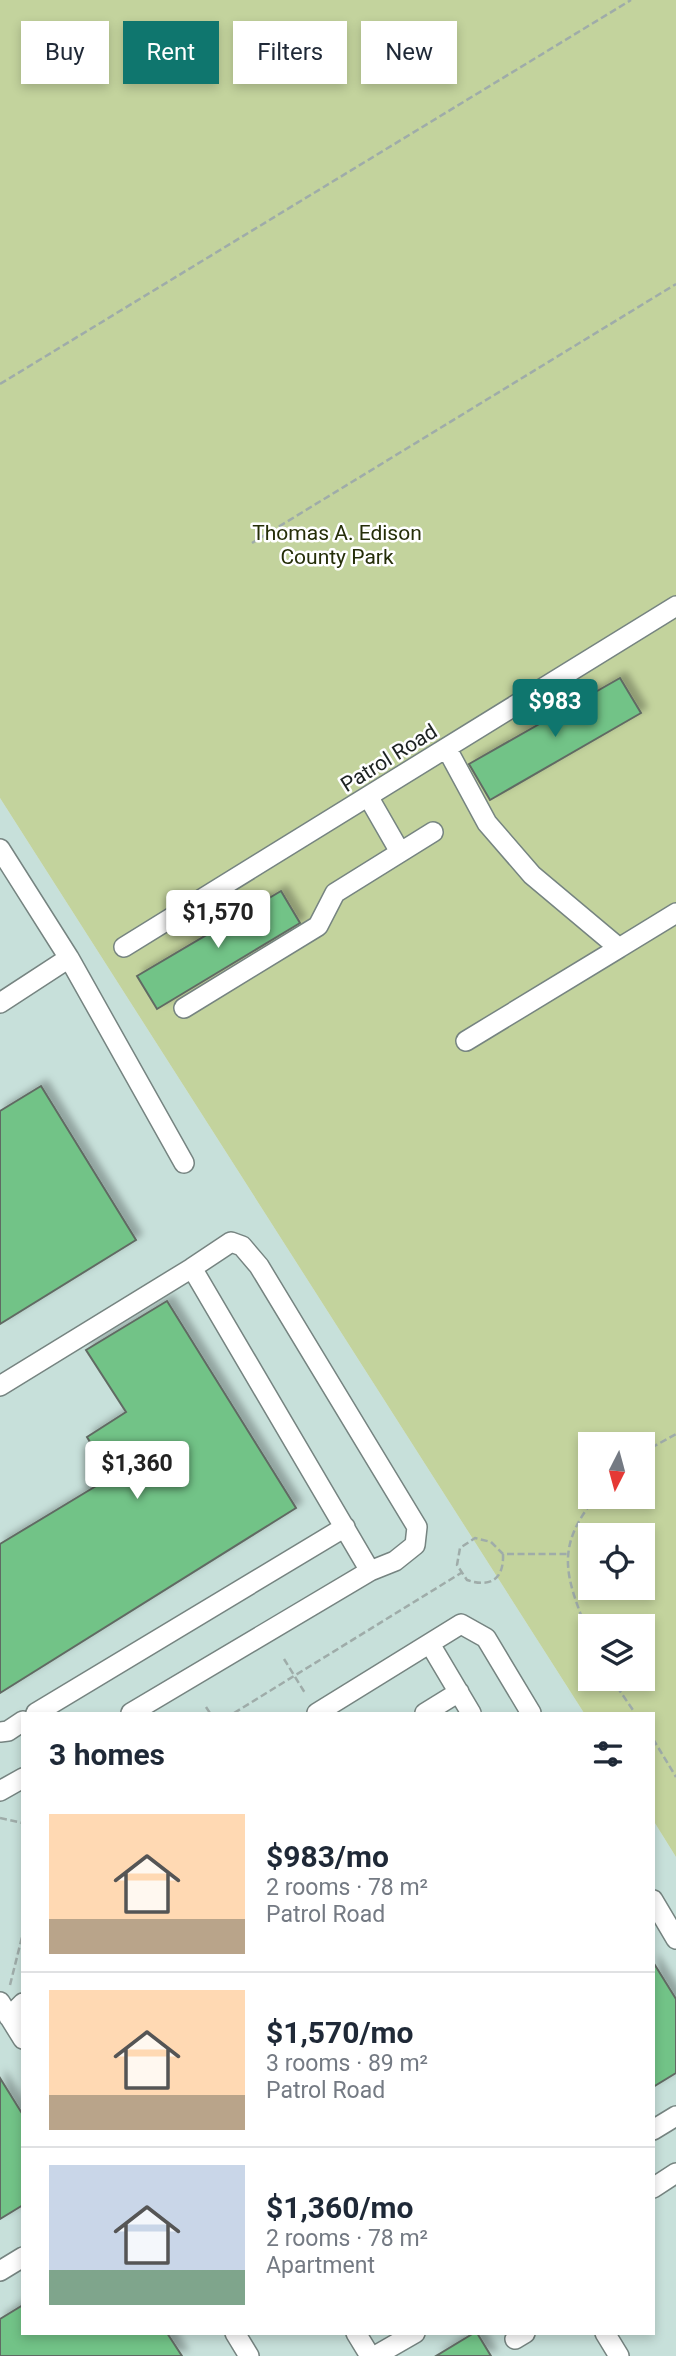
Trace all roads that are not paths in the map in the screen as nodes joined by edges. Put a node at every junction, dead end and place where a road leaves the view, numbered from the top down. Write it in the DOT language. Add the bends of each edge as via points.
graph roads {
  1 [pos="676,607"];
  2 [pos="447,749"];
  3 [pos="369,797"];
  4 [pos="433,832"];
  5 [pos="0,849"];
  6 [pos="400,852"];
  7 [pos="676,913"];
  8 [pos="124,947"];
  9 [pos="619,948"];
  10 [pos="69,958"];
  11 [pos="0,1003"];
  12 [pos="184,1007"];
  13 [pos="466,1041"];
  14 [pos="184,1163"];
  15 [pos="192,1268"];
  16 [pos="0,1386"];
  17 [pos="345,1527"];
  18 [pos="370,1571"];
  19 [pos="430,1644"];
  20 [pos="459,1692"];
  21 [pos="38,1712"];
  22 [pos="133,1712"];
  23 [pos="319,1712"];
  24 [pos="427,1712"];
  25 [pos="470,1712"];
  26 [pos="530,1712"];
  27 [pos="21,1722"];
  28 [pos="0,1732"];
  29 [pos="21,1779"];
  30 [pos="0,1791"];
  31 [pos="655,1903"];
  32 [pos="676,1939"];
  33 [pos="8,2005"];
  34 [pos="21,2034"];
  35 [pos="676,2116"];
  36 [pos="655,2129"];
  37 [pos="676,2173"];
  38 [pos="655,2187"];
  39 [pos="21,2258"];
  40 [pos="0,2271"];
  41 [pos="236,2335"];
  42 [pos="357,2335"];
  43 [pos="411,2335"];
  44 [pos="605,2335"];
  45 [pos="249,2356"];
  46 [pos="373,2356"];
  47 [pos="619,2356"];
  1 -- 2 [label="street, Patrol Road"];
  2 -- 3 [label="street, Patrol Road"];
  2 -- 9 [label="street" via="487,823 532,874"];
  3 -- 6 [label="street"];
  3 -- 8 [label="street, Patrol Road"];
  4 -- 6 [label="street"];
  5 -- 10 [label="street"];
  6 -- 12 [label="street" via="335,893 318,926"];
  7 -- 9 [label="street"];
  9 -- 13 [label="street"];
  10 -- 11 [label="street"];
  10 -- 14 [label="street"];
  15 -- 16 [label="street"];
  15 -- 17 [label="street"];
  15 -- 18 [label="street" via="232,1242 242,1246 259,1266 417,1527 415,1545"];
  17 -- 18 [label="street"];
  17 -- 21 [label="street"];
  18 -- 22 [label="street"];
  19 -- 20 [label="street"];
  19 -- 23 [label="street"];
  19 -- 26 [label="street" via="461,1623 486,1638"];
  20 -- 24 [label="street"];
  20 -- 25 [label="street"];
  27 -- 28 [label="street"];
  29 -- 30 [label="street"];
  31 -- 32 [label="street"];
  33 -- 34 [label="street"];
  35 -- 36 [label="street"];
  37 -- 38 [label="street"];
  39 -- 40 [label="street"];
  41 -- 45 [label="street"];
  42 -- 46 [label="street"];
  43 -- 46 [label="street"];
  44 -- 47 [label="street"];
}
